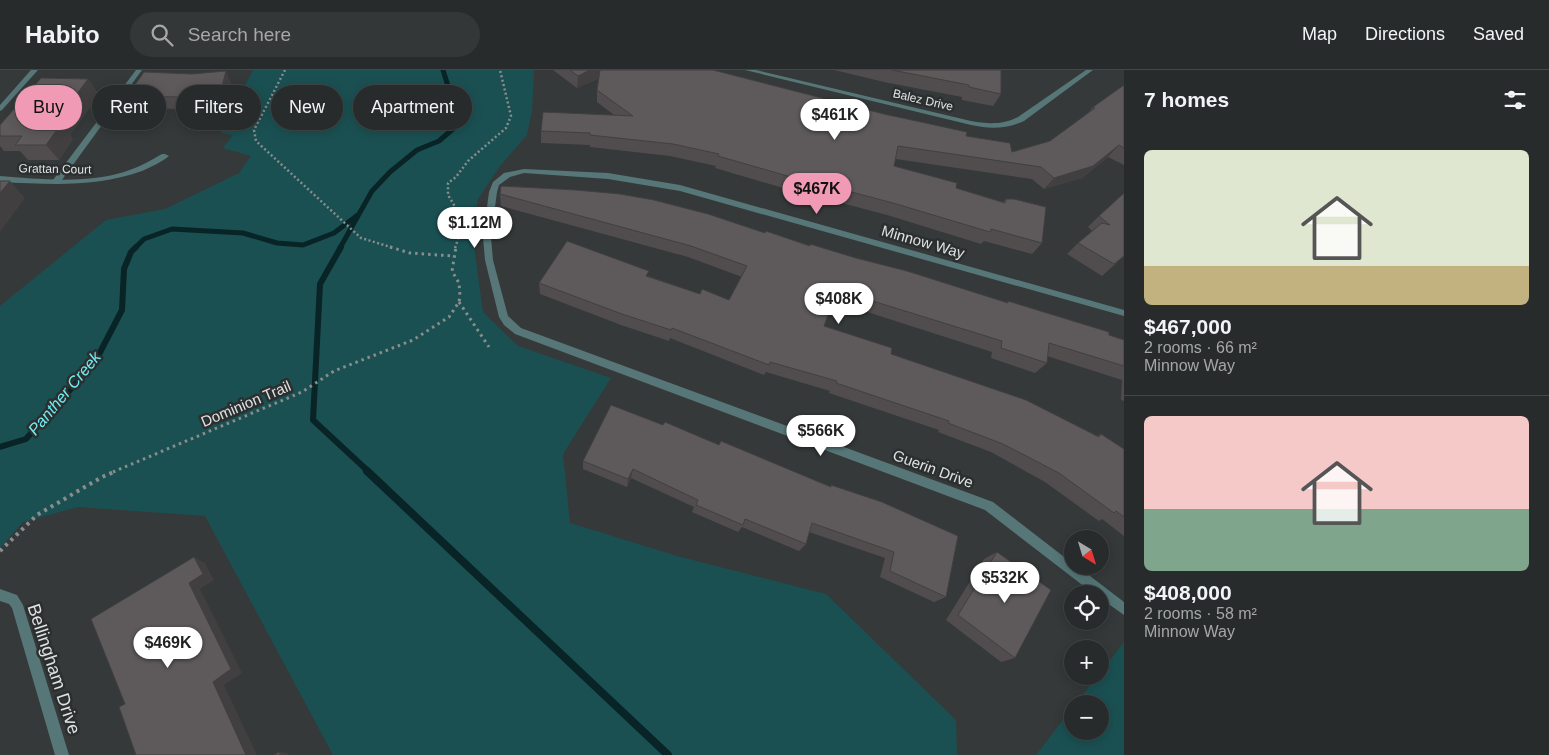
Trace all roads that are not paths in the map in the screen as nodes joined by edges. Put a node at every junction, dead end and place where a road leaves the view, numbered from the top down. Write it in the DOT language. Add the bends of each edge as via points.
graph roads {
  1 [pos="35,70"];
  2 [pos="139,70"];
  3 [pos="748,70"];
  4 [pos="1090,70"];
  5 [pos="0,109"];
  6 [pos="164,156"];
  7 [pos="0,179"];
  8 [pos="56,182"];
  9 [pos="1124,314"];
  10 [pos="512,326"];
  11 [pos="4,596"];
  12 [pos="1124,609"];
  13 [pos="62,755"];
  1 -- 5 [label="street"];
  2 -- 8 [label="street"];
  3 -- 4 [label="street, Balez Drive" via="996,128 1021,119"];
  6 -- 8 [label="street, Grattan Court" via="120,177"];
  7 -- 8 [label="street, Grattan Court"];
  9 -- 10 [label="street, Minnow Way" via="680,188 608,176 518,171 507,174 496,184 487,244 504,317"];
  10 -- 12 [label="street, Guerin Drive" via="989,506"];
  11 -- 13 [label="street, Bellingham Drive" via="17,605"];
}
